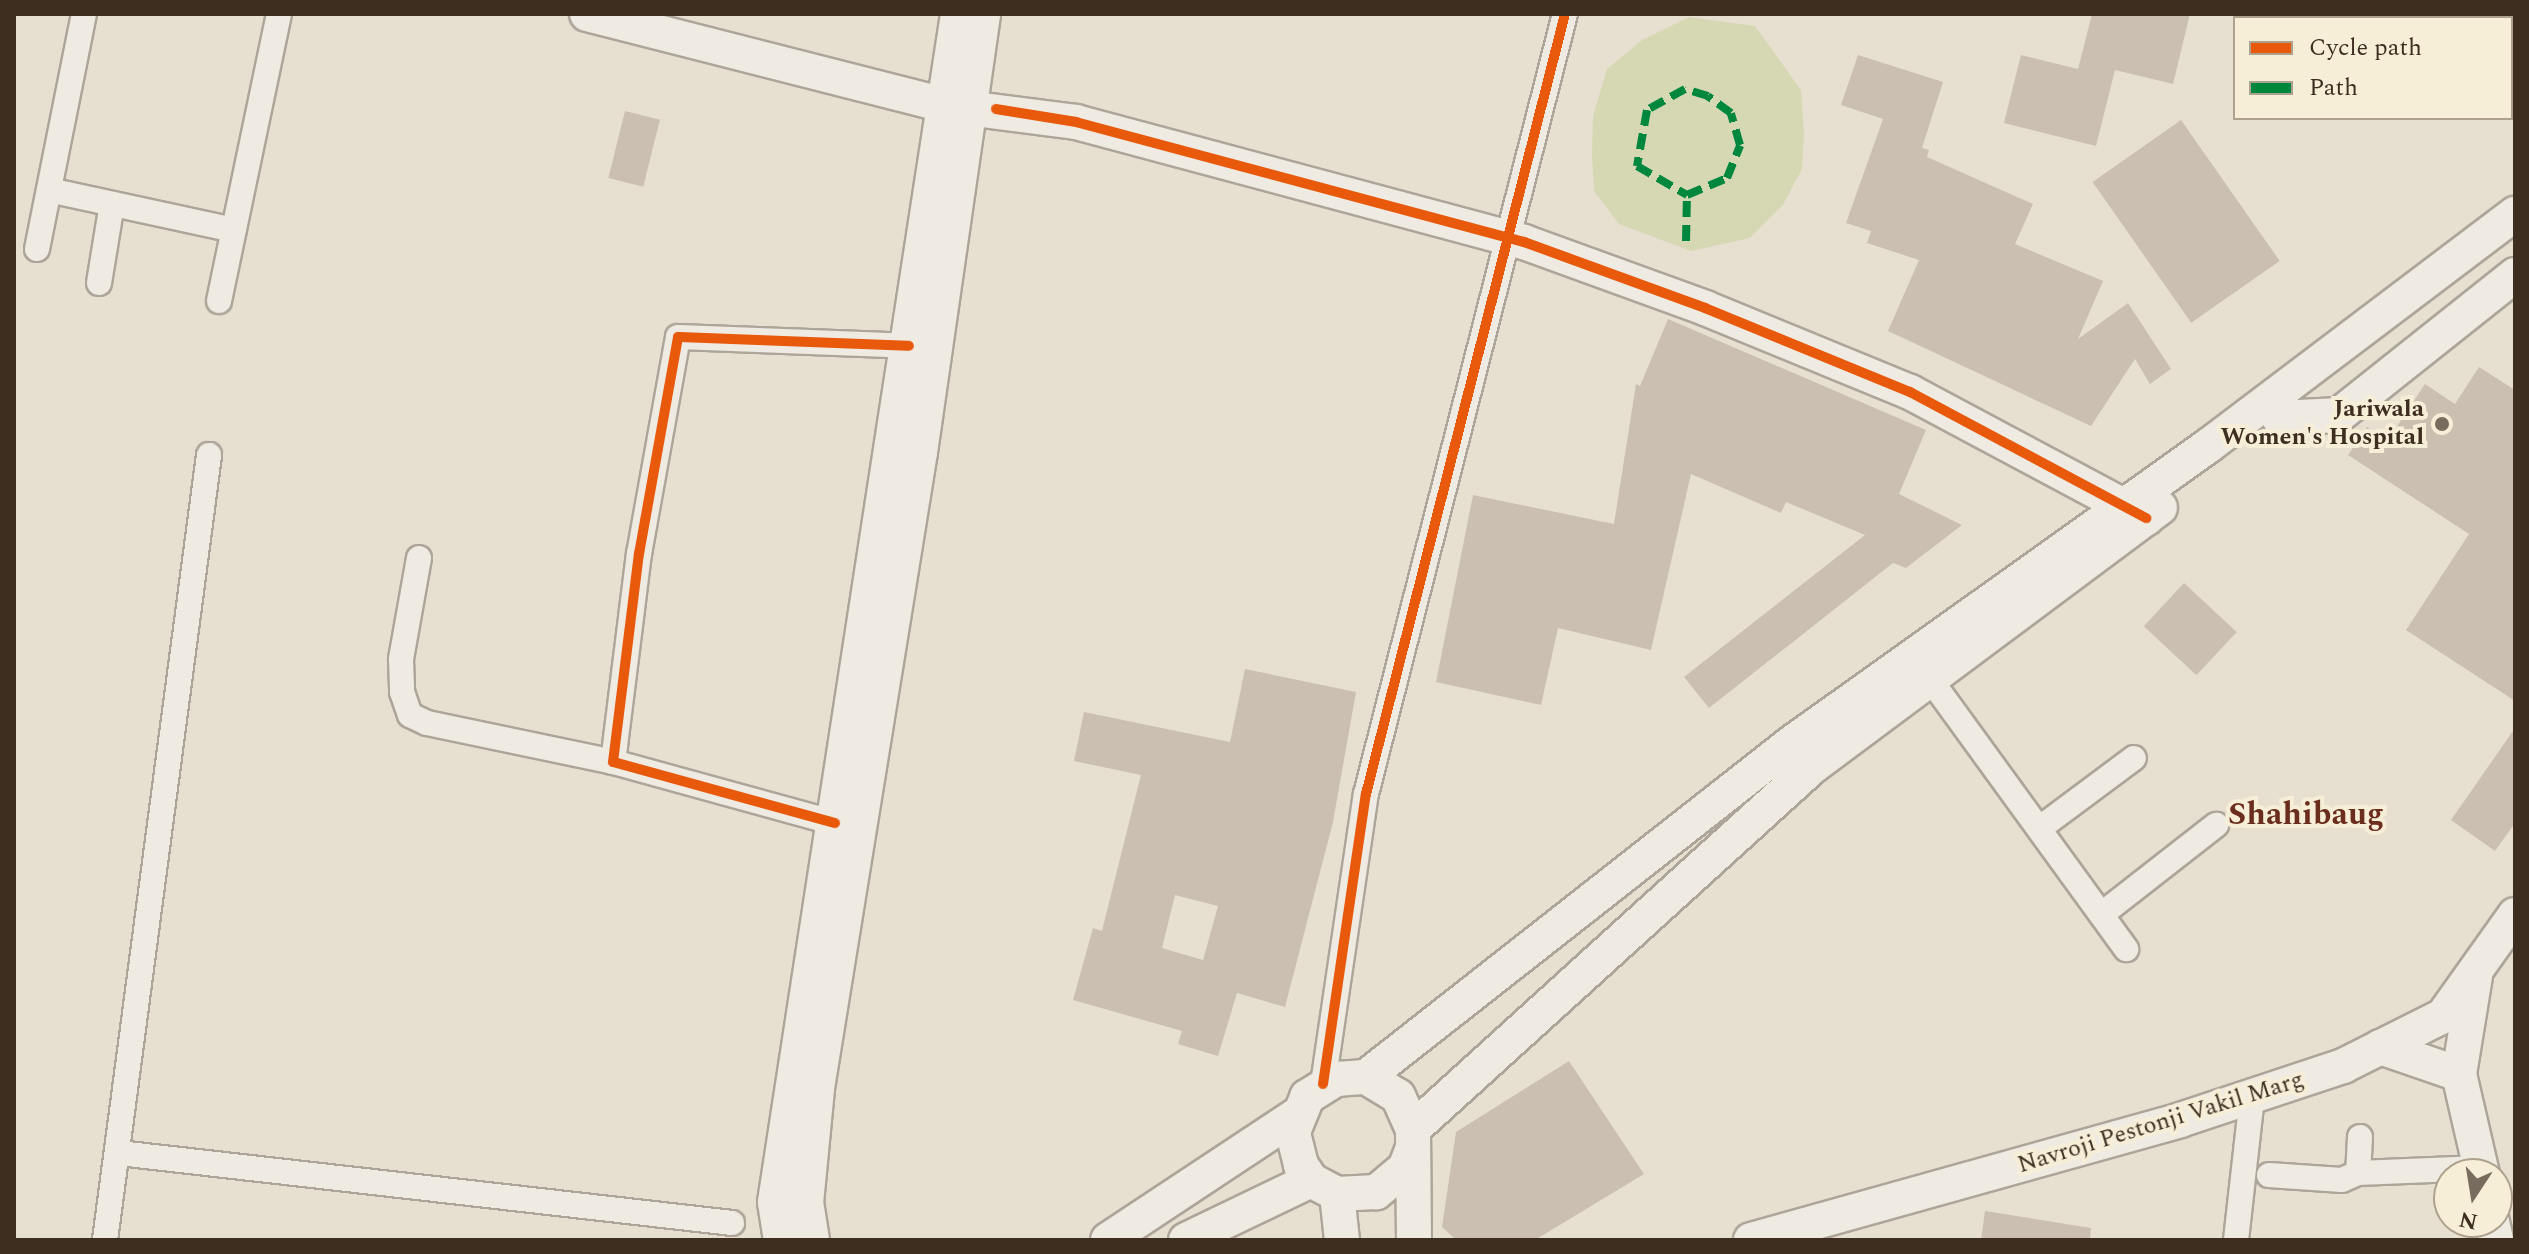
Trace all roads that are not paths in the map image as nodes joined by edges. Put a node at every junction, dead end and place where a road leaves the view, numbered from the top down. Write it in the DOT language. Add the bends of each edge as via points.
graph roads {
  1 [pos="84,14"];
  2 [pos="279,14"];
  3 [pos="587,14"];
  4 [pos="667,14"];
  5 [pos="958,14"];
  6 [pos="983,14"];
  7 [pos="1565,14"];
  8 [pos="965,101"];
  9 [pos="49,190"];
  10 [pos="112,204"];
  11 [pos="2515,214"];
  12 [pos="234,230"];
  13 [pos="1509,238"];
  14 [pos="2515,240"];
  15 [pos="37,249"];
  16 [pos="2515,275"];
  17 [pos="99,283"];
  18 [pos="219,301"];
  19 [pos="909,346"];
  20 [pos="2279,418"];
  21 [pos="209,455"];
  22 [pos="2134,512"];
  23 [pos="419,558"];
  24 [pos="1930,679"];
  25 [pos="2134,758"];
  26 [pos="613,762"];
  27 [pos="835,823"];
  28 [pos="2216,825"];
  29 [pos="2040,828"];
  30 [pos="2102,914"];
  31 [pos="2515,915"];
  32 [pos="2126,949"];
  33 [pos="2477,968"];
  34 [pos="2380,1047"];
  35 [pos="2459,1074"];
  36 [pos="1366,1077"];
  37 [pos="1323,1084"];
  38 [pos="2252,1097"];
  39 [pos="1297,1115"];
  40 [pos="2360,1137"];
  41 [pos="1413,1140"];
  42 [pos="119,1153"];
  43 [pos="2478,1158"];
  44 [pos="2433,1172"];
  45 [pos="2358,1173"];
  46 [pos="2269,1175"];
  47 [pos="1324,1187"];
  48 [pos="732,1223"];
  49 [pos="105,1240"];
  50 [pos="781,1240"];
  51 [pos="812,1240"];
  52 [pos="1108,1240"];
  53 [pos="1186,1240"];
  54 [pos="1342,1240"];
  55 [pos="1414,1240"];
  56 [pos="1751,1240"];
  57 [pos="2236,1240"];
  1 -- 9 [label="street"];
  2 -- 12 [label="street"];
  3 -- 8 [label="main road"];
  4 -- 8 [label="main road"];
  5 -- 8 [label="main road"];
  6 -- 8 [label="main road"];
  7 -- 13 [label="street"];
  8 -- 13 [label="main road" via="1076,122"];
  8 -- 19 [label="main road"];
  8 -- 51 [label="main road" via="920,452 817,1088 806,1203"];
  9 -- 10 [label="street"];
  9 -- 15 [label="street"];
  10 -- 12 [label="street"];
  10 -- 17 [label="street"];
  11 -- 22 [label="main road"];
  12 -- 18 [label="street"];
  13 -- 22 [label="main road" via="1705,308 1910,392"];
  13 -- 37 [label="street" via="1366,794"];
  14 -- 20 [label="main road"];
  16 -- 20 [label="main road" via="2339,415"];
  19 -- 26 [label="street" via="678,337 639,554"];
  19 -- 27 [label="main road"];
  20 -- 22 [label="main road"];
  21 -- 42 [label="street"];
  22 -- 24 [label="main road"];
  22 -- 36 [label="main road" via="1793,742"];
  23 -- 26 [label="street" via="401,659 402,692 410,715"];
  24 -- 29 [label="street"];
  24 -- 41 [label="main road" via="1812,767"];
  25 -- 29 [label="street"];
  26 -- 27 [label="street"];
  27 -- 50 [label="main road" via="775,1202"];
  28 -- 30 [label="street"];
  29 -- 30 [label="street"];
  30 -- 32 [label="street"];
  31 -- 33 [label="main road, Navroji Pestonji Vakil Marg"];
  33 -- 34 [label="main road, Navroji Pestonji Vakil Marg" via="2443,1016"];
  33 -- 35 [label="main road"];
  34 -- 35 [label="main road"];
  34 -- 38 [label="main road, Navroji Pestonji Vakil Marg" via="2343,1066"];
  35 -- 43 [label="main road"];
  36 -- 37 [label="main road"];
  36 -- 41 [label="main road" via="1398,1096"];
  37 -- 39 [label="main road"];
  38 -- 56 [label="main road, Navroji Pestonji Vakil Marg"];
  38 -- 57 [label="street"];
  39 -- 47 [label="main road" via="1295,1149"];
  39 -- 52 [label="main road"];
  40 -- 45 [label="street"];
  41 -- 47 [label="main road" via="1405,1168 1384,1187 1356,1196"];
  41 -- 55 [label="main road"];
  42 -- 48 [label="street"];
  42 -- 49 [label="street"];
  44 -- 45 [label="street"];
  45 -- 46 [label="street" via="2342,1180"];
  47 -- 53 [label="main road"];
  47 -- 54 [label="main road"];
}
